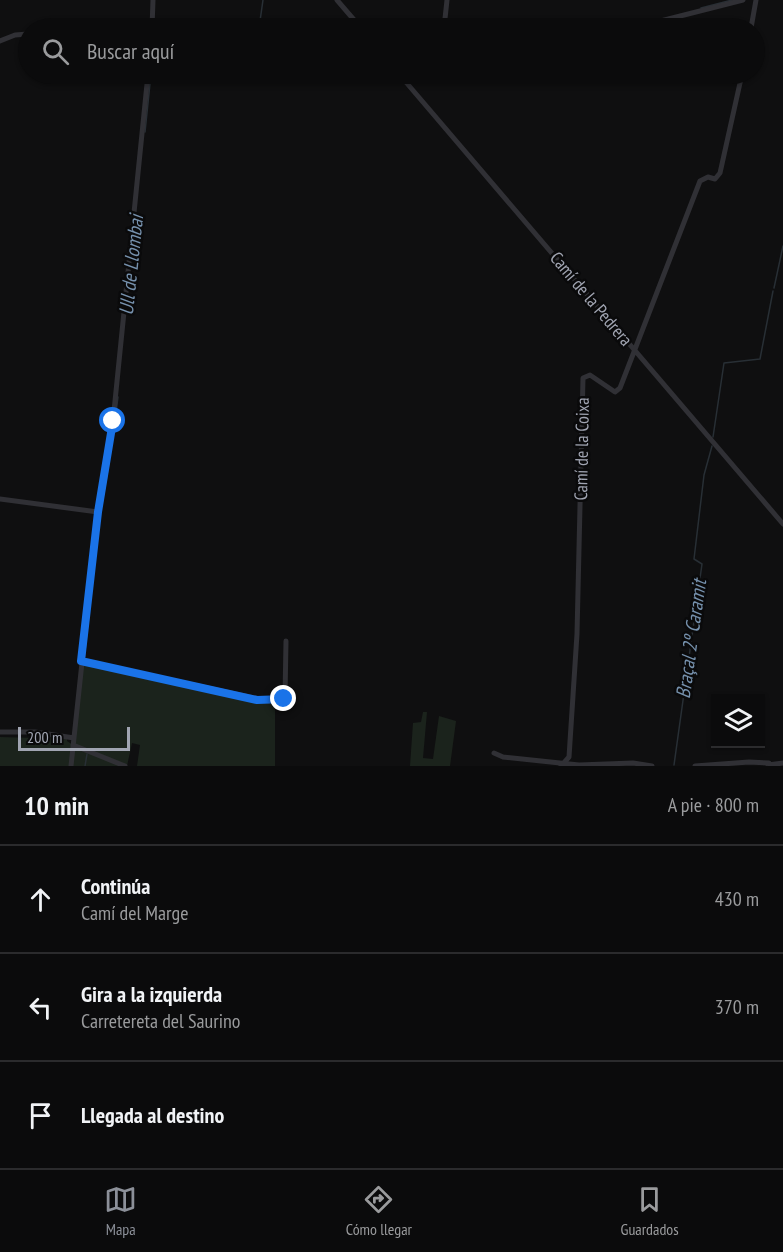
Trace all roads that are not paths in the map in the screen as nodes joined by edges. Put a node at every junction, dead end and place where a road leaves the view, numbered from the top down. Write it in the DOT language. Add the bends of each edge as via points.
graph roads {
  1 [pos="153,0"];
  2 [pos="337,0"];
  3 [pos="447,0"];
  4 [pos="743,0"];
  5 [pos="756,0"];
  6 [pos="152,18"];
  7 [pos="352,18"];
  8 [pos="445,18"];
  9 [pos="672,18"];
  10 [pos="753,18"];
  11 [pos="18,35"];
  12 [pos="0,41"];
  13 [pos="147,84"];
  14 [pos="408,84"];
  15 [pos="740,84"];
  16 [pos="635,350"];
  17 [pos="0,499"];
  18 [pos="98,512"];
  19 [pos="783,524"];
  20 [pos="286,641"];
  21 [pos="81,661"];
  22 [pos="0,732"];
  23 [pos="74,741"];
  24 [pos="494,753"];
  25 [pos="783,763"];
  26 [pos="563,765"];
  27 [pos="768,765"];
  28 [pos="71,766"];
  29 [pos="125,766"];
  30 [pos="652,766"];
  31 [pos="695,766"];
  1 -- 6 [label="street"];
  2 -- 7 [label="street"];
  3 -- 8 [label="street"];
  4 -- 9 [label="street"];
  5 -- 10 [label="street"];
  11 -- 12 [label="street"];
  13 -- 18 [label="street" via="113,421"];
  14 -- 16 [label="street, Camí de la Pedrera"];
  15 -- 16 [label="street, Camí de la Coixa" via="720,173 715,179 700,181"];
  16 -- 19 [label="street, Camí de la Pedrera"];
  16 -- 26 [label="street, Camí de la Coixa" via="619,391 590,375 583,378 576,643 569,757"];
  17 -- 18 [label="street"];
  18 -- 21 [label="street"];
  20 -- 21 [label="street" via="285,697 269,701"];
  21 -- 23 [label="street"];
  22 -- 23 [label="street" via="34,732"];
  23 -- 28 [label="street"];
  23 -- 29 [label="street"];
  24 -- 26 [label="street"];
  25 -- 27 [label="street"];
  26 -- 30 [label="street"];
  27 -- 31 [label="street" via="749,762"];
}
